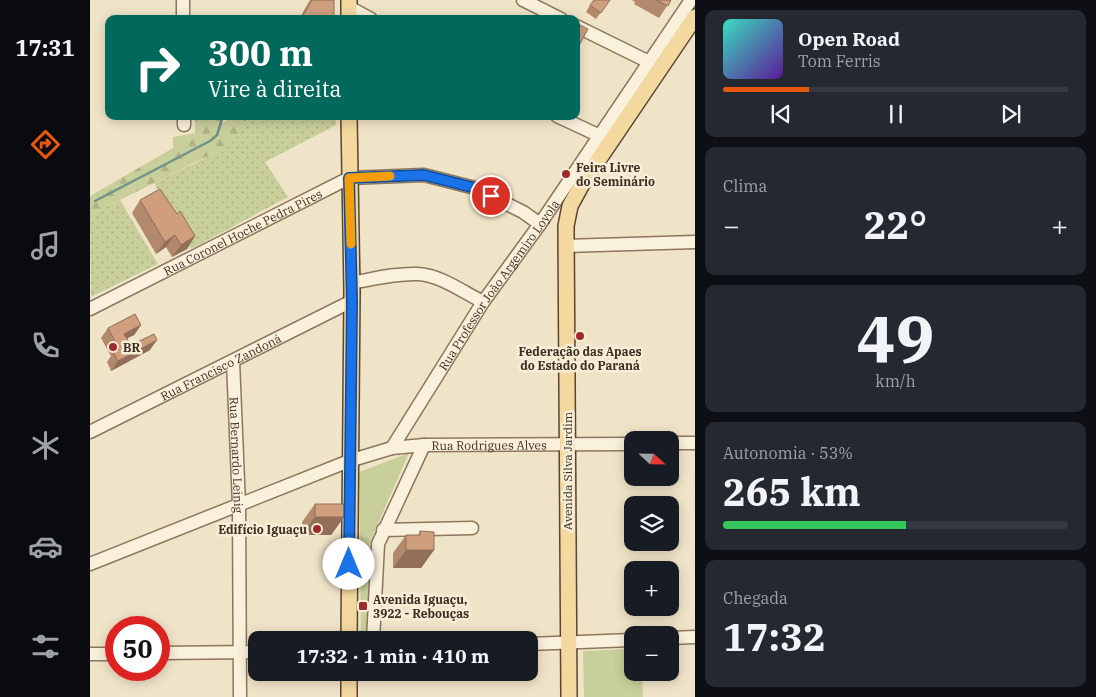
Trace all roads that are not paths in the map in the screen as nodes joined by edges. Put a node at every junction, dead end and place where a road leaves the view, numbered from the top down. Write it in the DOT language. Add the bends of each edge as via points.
graph roads {
  1 [pos="182,0"];
  2 [pos="523,0"];
  3 [pos="691,0"];
  4 [pos="349,8"];
  5 [pos="183,15"];
  6 [pos="363,15"];
  7 [pos="553,15"];
  8 [pos="693,20"];
  9 [pos="580,28"];
  10 [pos="672,28"];
  11 [pos="650,62"];
  12 [pos="349,120"];
  13 [pos="566,120"];
  14 [pos="600,136"];
  15 [pos="590,152"];
  16 [pos="349,178"];
  17 [pos="582,184"];
  18 [pos="540,224"];
  19 [pos="695,242"];
  20 [pos="565,246"];
  21 [pos="351,283"];
  22 [pos="352,301"];
  23 [pos="482,302"];
  24 [pos="90,309"];
  25 [pos="233,361"];
  26 [pos="90,432"];
  27 [pos="679,443"];
  28 [pos="695,443"];
  29 [pos="624,444"];
  30 [pos="424,445"];
  31 [pos="567,445"];
  32 [pos="392,448"];
  33 [pos="349,462"];
  34 [pos="239,505"];
  35 [pos="472,528"];
  36 [pos="382,530"];
  37 [pos="90,564"];
  38 [pos="349,631"];
  39 [pos="373,631"];
  40 [pos="695,636"];
  41 [pos="679,637"];
  42 [pos="624,640"];
  43 [pos="568,643"];
  44 [pos="538,644"];
  45 [pos="248,652"];
  46 [pos="170,653"];
  47 [pos="240,653"];
  48 [pos="90,654"];
  49 [pos="105,654"];
  50 [pos="349,681"];
  51 [pos="240,697"];
  52 [pos="349,697"];
  53 [pos="569,697"];
  1 -- 5 [label="street"];
  2 -- 7 [label="street"];
  3 -- 10 [label="street, Rua Professor João Argemiro Loyola"];
  4 -- 6 [label="street"];
  8 -- 10 [label="main road"];
  8 -- 17 [label="main road, Rua Professor João Argemiro Loyola"];
  9 -- 11 [label="street"];
  10 -- 11 [label="street, Rua Professor João Argemiro Loyola"];
  11 -- 14 [label="street, Rua Professor João Argemiro Loyola"];
  12 -- 16 [label="main road"];
  13 -- 14 [label="street"];
  14 -- 15 [label="street, Rua Professor João Argemiro Loyola"];
  15 -- 17 [label="main road"];
  15 -- 18 [label="street, Rua Professor João Argemiro Loyola"];
  16 -- 18 [label="street, Rua Coronel Hoche Pedra Pires" via="424,175 475,188 524,212"];
  16 -- 21 [label="main road"];
  16 -- 24 [label="street, Rua Coronel Hoche Pedra Pires"];
  17 -- 20 [label="main road, Rua Professor João Argemiro Loyola" via="570,206"];
  18 -- 23 [label="street, Rua Professor João Argemiro Loyola"];
  19 -- 20 [label="street"];
  20 -- 31 [label="main road, Avenida Silva Jardim"];
  21 -- 22 [label="main road"];
  21 -- 23 [label="street" via="419,274 444,282"];
  22 -- 25 [label="street, Rua Francisco Zandoná"];
  22 -- 33 [label="main road"];
  23 -- 32 [label="street, Rua Professor João Argemiro Loyola"];
  25 -- 26 [label="street, Rua Francisco Zandoná"];
  25 -- 34 [label="street, Rua Bernardo Leinig"];
  27 -- 28 [label="street"];
  29 -- 31 [label="street, Rua Rodrigues Alves"];
  30 -- 31 [label="street, Rua Rodrigues Alves"];
  30 -- 32 [label="street, Rua Rodrigues Alves"];
  30 -- 36 [label="street"];
  31 -- 43 [label="main road, Avenida Silva Jardim"];
  32 -- 33 [label="street, Rua Rodrigues Alves"];
  33 -- 34 [label="street, Rua Rodrigues Alves"];
  33 -- 38 [label="main road"];
  34 -- 37 [label="street, Rua Rodrigues Alves"];
  34 -- 47 [label="street, Rua Bernardo Leinig"];
  35 -- 36 [label="street"];
  36 -- 39 [label="street" via="378,544"];
  40 -- 41 [label="street"];
  42 -- 43 [label="street"];
  43 -- 44 [label="street"];
  43 -- 53 [label="main road, Avenida Silva Jardim"];
  45 -- 47 [label="street"];
  46 -- 47 [label="street"];
  47 -- 51 [label="street, Rua Bernardo Leinig"];
  48 -- 49 [label="street"];
  50 -- 52 [label="main road"];
}
